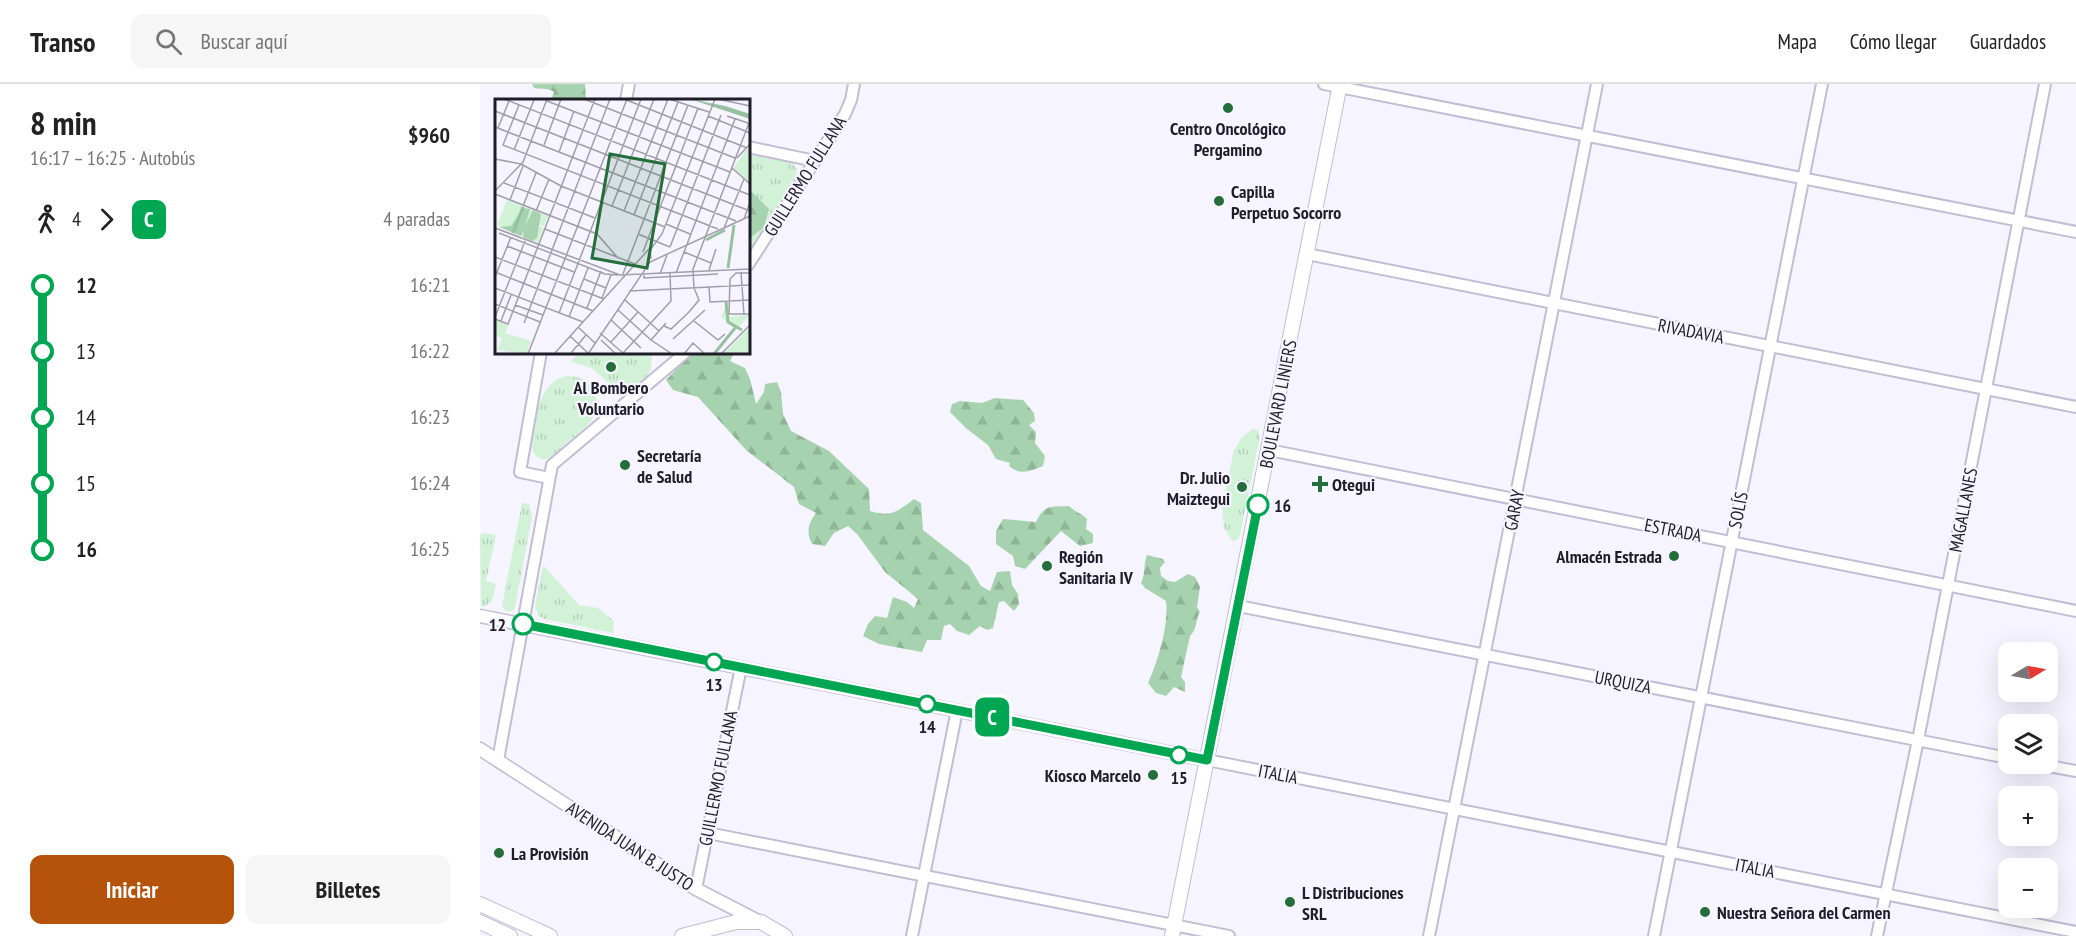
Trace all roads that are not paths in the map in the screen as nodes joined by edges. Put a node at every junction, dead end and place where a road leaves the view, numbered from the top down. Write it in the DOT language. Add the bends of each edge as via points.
graph roads {
  1 [pos="629,84"];
  2 [pos="854,84"];
  3 [pos="1324,84"];
  4 [pos="1597,84"];
  5 [pos="1822,84"];
  6 [pos="2045,84"];
  7 [pos="1340,86"];
  8 [pos="626,99"];
  9 [pos="1587,136"];
  10 [pos="750,147"];
  11 [pos="815,161"];
  12 [pos="1802,178"];
  13 [pos="2019,220"];
  14 [pos="2076,232"];
  15 [pos="1307,254"];
  16 [pos="750,262"];
  17 [pos="1555,305"];
  18 [pos="1771,346"];
  19 [pos="541,354"];
  20 [pos="674,357"];
  21 [pos="1986,389"];
  22 [pos="2076,407"];
  23 [pos="1269,450"];
  24 [pos="549,478"];
  25 [pos="1516,500"];
  26 [pos="1732,542"];
  27 [pos="1948,585"];
  28 [pos="1238,606"];
  29 [pos="2076,611"];
  30 [pos="480,616"];
  31 [pos="523,624"];
  32 [pos="1485,654"];
  33 [pos="741,667"];
  34 [pos="1701,698"];
  35 [pos="957,710"];
  36 [pos="1918,740"];
  37 [pos="480,749"];
  38 [pos="1998,756"];
  39 [pos="498,760"];
  40 [pos="1207,760"];
  41 [pos="2058,768"];
  42 [pos="2076,771"];
  43 [pos="1455,810"];
  44 [pos="708,833"];
  45 [pos="1670,852"];
  46 [pos="925,875"];
  47 [pos="696,889"];
  48 [pos="1886,894"];
  49 [pos="480,904"];
  50 [pos="480,922"];
  51 [pos="761,922"];
  52 [pos="1173,931"];
  53 [pos="2076,932"];
  54 [pos="510,936"];
  55 [pos="550,936"];
  56 [pos="682,936"];
  57 [pos="785,936"];
  58 [pos="912,936"];
  59 [pos="1229,936"];
  60 [pos="1429,936"];
  61 [pos="1654,936"];
  62 [pos="1877,936"];
  1 -- 8 [label="street"];
  2 -- 11 [label="street, GUILLERMO FULLANA" via="844,114"];
  3 -- 7 [label="street"];
  4 -- 9 [label="street, GARAY"];
  5 -- 12 [label="street, SOLÍS"];
  6 -- 13 [label="street, MAGALLANES"];
  7 -- 9 [label="street"];
  7 -- 15 [label="main road, BOULEVARD LINIERS"];
  9 -- 12 [label="street"];
  9 -- 17 [label="street, GARAY"];
  10 -- 11 [label="street"];
  11 -- 16 [label="street, GUILLERMO FULLANA"];
  12 -- 13 [label="street"];
  12 -- 18 [label="street, SOLÍS"];
  13 -- 14 [label="street"];
  13 -- 21 [label="street, MAGALLANES"];
  15 -- 17 [label="street, RIVADAVIA"];
  15 -- 23 [label="main road, BOULEVARD LINIERS"];
  17 -- 18 [label="street, RIVADAVIA"];
  17 -- 25 [label="street, GARAY"];
  18 -- 21 [label="street, RIVADAVIA"];
  18 -- 26 [label="street, SOLÍS"];
  19 -- 24 [label="street" via="520,472"];
  20 -- 24 [label="street" via="552,465"];
  21 -- 22 [label="street, RIVADAVIA"];
  21 -- 27 [label="street, MAGALLANES"];
  23 -- 25 [label="street, ESTRADA"];
  23 -- 28 [label="main road, BOULEVARD LINIERS"];
  24 -- 31 [label="street"];
  25 -- 26 [label="street, ESTRADA"];
  25 -- 32 [label="street, GARAY"];
  26 -- 27 [label="street, ESTRADA"];
  26 -- 34 [label="street, SOLÍS"];
  27 -- 29 [label="street, ESTRADA"];
  27 -- 36 [label="street, MAGALLANES"];
  28 -- 32 [label="street, URQUIZA"];
  28 -- 40 [label="main road, BOULEVARD LINIERS"];
  30 -- 31 [label="street, ITALIA"];
  31 -- 33 [label="street, ITALIA"];
  31 -- 39 [label="street"];
  32 -- 34 [label="street, URQUIZA"];
  32 -- 43 [label="street, GARAY"];
  33 -- 35 [label="street, ITALIA"];
  33 -- 44 [label="street, GUILLERMO FULLANA"];
  34 -- 36 [label="street, URQUIZA"];
  34 -- 45 [label="street, SOLÍS"];
  35 -- 40 [label="street, ITALIA"];
  35 -- 46 [label="street"];
  36 -- 38 [label="street, URQUIZA"];
  36 -- 48 [label="street, MAGALLANES"];
  37 -- 39 [label="street, AVENIDA JUAN B. JUSTO"];
  39 -- 47 [label="street, AVENIDA JUAN B. JUSTO"];
  40 -- 43 [label="street, ITALIA"];
  40 -- 52 [label="main road, BOULEVARD LINIERS"];
  41 -- 42 [label="street"];
  43 -- 45 [label="street, ITALIA"];
  43 -- 60 [label="street, GARAY"];
  44 -- 46 [label="street"];
  44 -- 47 [label="street, GUILLERMO FULLANA"];
  45 -- 48 [label="street, ITALIA"];
  45 -- 61 [label="street, SOLÍS"];
  46 -- 52 [label="street"];
  46 -- 58 [label="street"];
  47 -- 51 [label="street, AVENIDA JUAN B. JUSTO"];
  48 -- 53 [label="street, ITALIA"];
  48 -- 62 [label="street, MAGALLANES"];
  49 -- 55 [label="main road"];
  50 -- 54 [label="main road"];
  51 -- 56 [label="main road" via="736,922"];
  51 -- 57 [label="main road, AVENIDA JUAN B. JUSTO"];
  52 -- 59 [label="street"];
}
